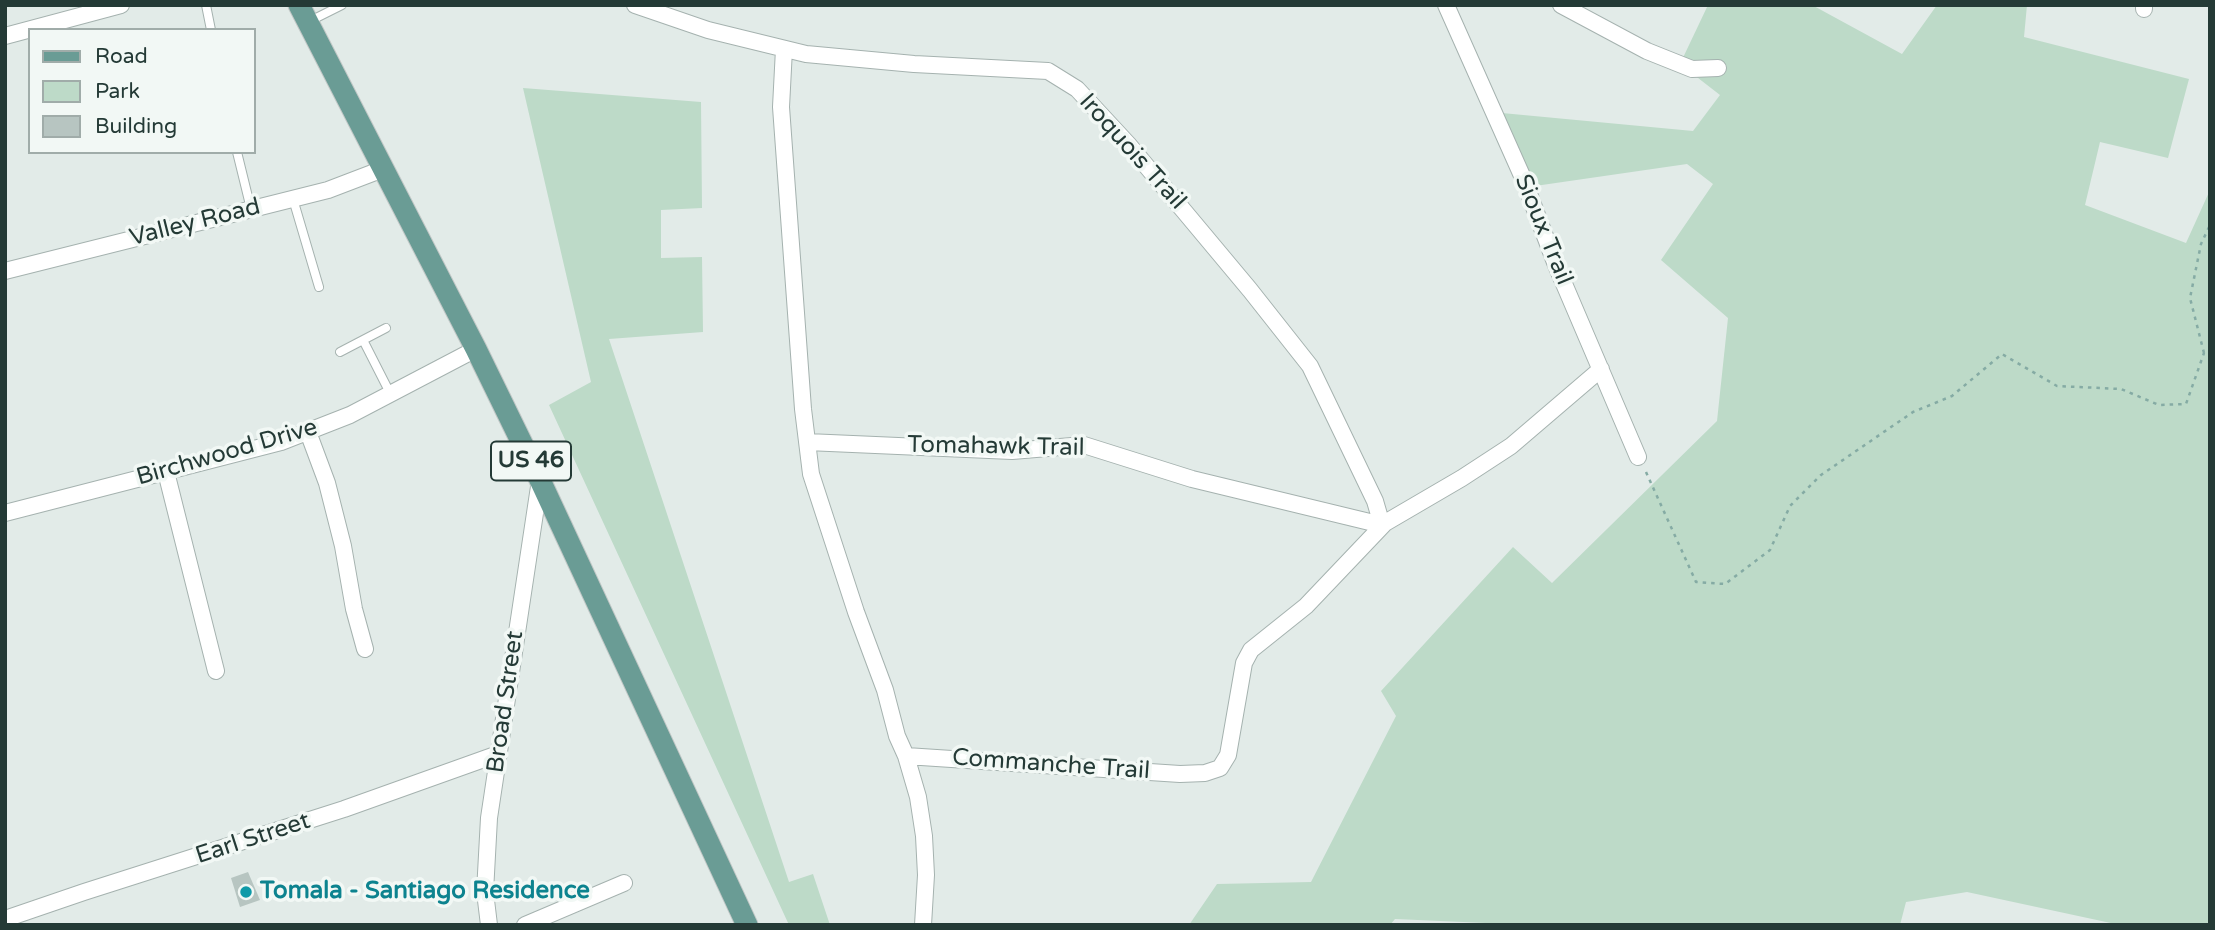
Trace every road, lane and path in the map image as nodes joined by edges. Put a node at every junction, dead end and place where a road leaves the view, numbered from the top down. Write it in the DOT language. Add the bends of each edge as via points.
graph roads {
  1 [pos="121,5"];
  2 [pos="206,5"];
  3 [pos="342,5"];
  4 [pos="635,5"];
  5 [pos="1446,5"];
  6 [pos="1561,5"];
  7 [pos="303,14"];
  8 [pos="35,28"];
  9 [pos="211,28"];
  10 [pos="28,30"];
  11 [pos="5,36"];
  12 [pos="784,49"];
  13 [pos="1718,68"];
  14 [pos="237,154"];
  15 [pos="383,169"];
  16 [pos="293,199"];
  17 [pos="251,209"];
  18 [pos="2210,225"];
  19 [pos="5,271"];
  20 [pos="319,287"];
  21 [pos="386,328"];
  22 [pos="363,340"];
  23 [pos="476,349"];
  24 [pos="340,352"];
  25 [pos="2204,353"];
  26 [pos="2210,353"];
  27 [pos="1601,369"];
  28 [pos="390,393"];
  29 [pos="308,432"];
  30 [pos="807,442"];
  31 [pos="1638,457"];
  32 [pos="166,472"];
  33 [pos="540,480"];
  34 [pos="5,513"];
  35 [pos="1382,525"];
  36 [pos="365,649"];
  37 [pos="216,671"];
  38 [pos="498,754"];
  39 [pos="906,756"];
  40 [pos="624,883"];
  41 [pos="5,919"];
  42 [pos="489,925"];
  43 [pos="525,925"];
  44 [pos="747,925"];
  45 [pos="923,925"];
  1 -- 8 [label="street"];
  2 -- 9 [label="lane"];
  3 -- 7 [label="lane"];
  4 -- 12 [label="street, Iroquois Trail"];
  5 -- 27 [label="street, Sioux Trail"];
  6 -- 13 [label="street" via="1681,65"];
  7 -- 15 [label="main road, US 46"];
  10 -- 11 [label="street"];
  12 -- 30 [label="street" via="781,107"];
  12 -- 35 [label="street, Iroquois Trail" via="915,64 1048,71 1077,89 1146,164 1310,366 1375,501"];
  14 -- 17 [label="lane"];
  15 -- 16 [label="street, Valley Road"];
  15 -- 23 [label="main road, US 46"];
  16 -- 17 [label="street, Valley Road"];
  16 -- 20 [label="lane"];
  17 -- 19 [label="street, Valley Road"];
  18 -- 25 [label="path" via="2201,244 2190,298"];
  21 -- 22 [label="lane"];
  22 -- 24 [label="lane"];
  22 -- 28 [label="lane"];
  23 -- 28 [label="street, Birchwood Drive"];
  23 -- 33 [label="main road, US 46"];
  25 -- 26 [label="path"];
  25 -- 31 [label="path" via="2186,404 2159,405 2121,389 2057,386 2002,354 1952,396 1913,412 1821,475 1790,506 1770,550 1725,584 1696,582"];
  27 -- 31 [label="street, Sioux Trail"];
  27 -- 35 [label="street" via="1511,446"];
  28 -- 29 [label="street, Birchwood Drive"];
  29 -- 32 [label="street, Birchwood Drive"];
  29 -- 36 [label="street" via="344,546"];
  30 -- 35 [label="street, Tomahawk Trail" via="1012,451 1084,445 1192,479"];
  30 -- 39 [label="street" via="821,506"];
  32 -- 34 [label="street, Birchwood Drive"];
  32 -- 37 [label="street"];
  33 -- 38 [label="street, Broad Street"];
  33 -- 44 [label="main road, US 46"];
  35 -- 39 [label="street, Commanche Trail" via="1306,606 1251,650 1244,663 1228,755 1213,772 1180,774"];
  38 -- 41 [label="street, Earl Street"];
  38 -- 42 [label="street, Broad Street" via="488,830 485,892"];
  39 -- 45 [label="street" via="924,836"];
  40 -- 43 [label="street"];
}
